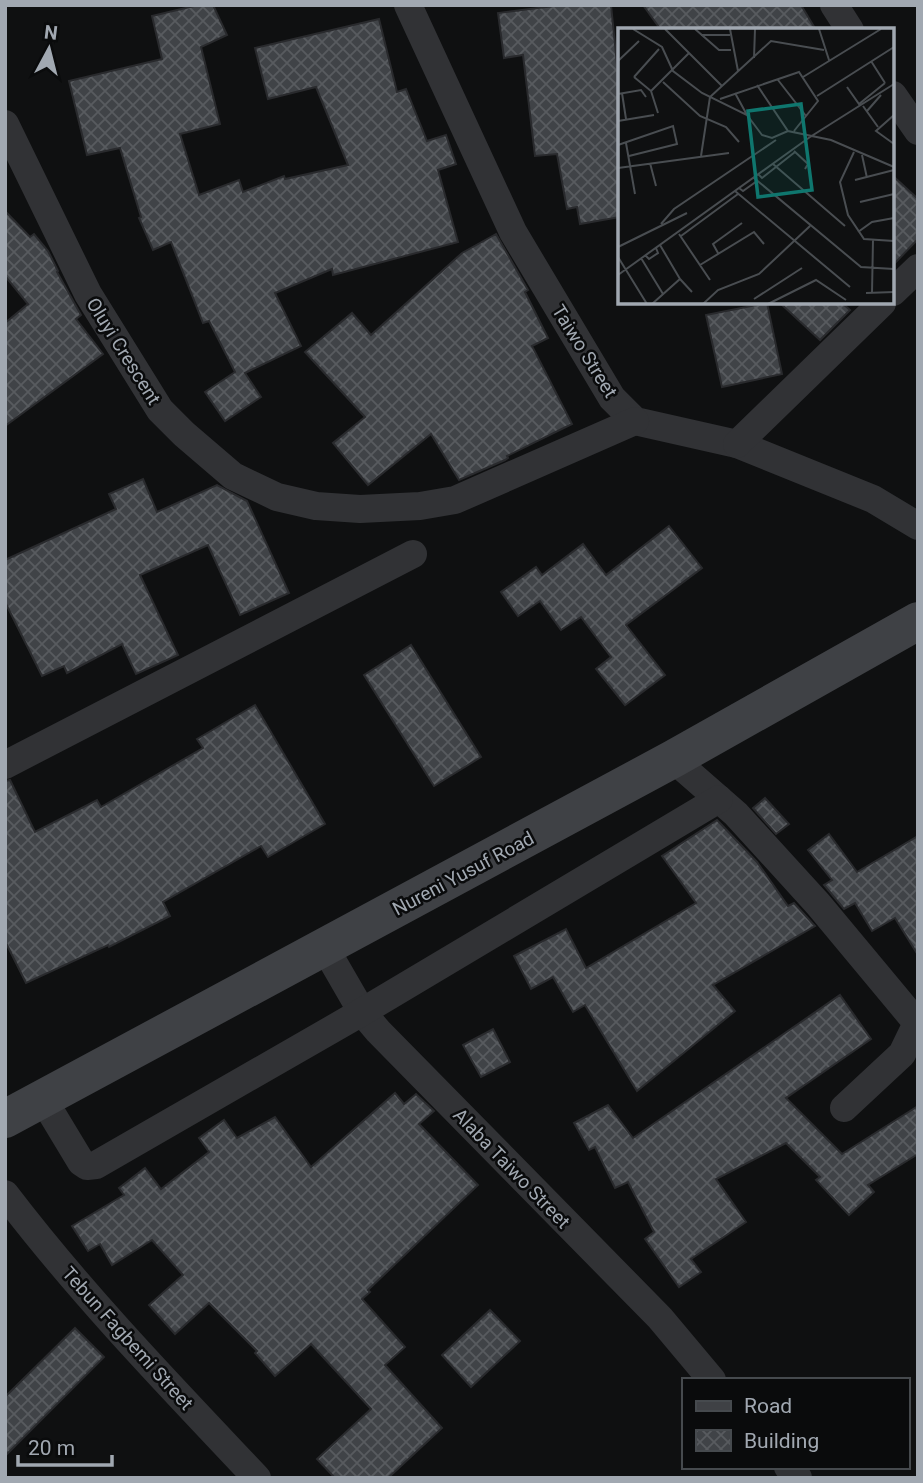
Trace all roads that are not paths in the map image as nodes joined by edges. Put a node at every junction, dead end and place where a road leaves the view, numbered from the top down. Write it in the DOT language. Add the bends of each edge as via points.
graph roads {
  1 [pos="408,5"];
  2 [pos="834,5"];
  3 [pos="849,28"];
  4 [pos="895,98"];
  5 [pos="5,124"];
  6 [pos="918,131"];
  7 [pos="918,268"];
  8 [pos="895,290"];
  9 [pos="881,304"];
  10 [pos="635,421"];
  11 [pos="737,444"];
  12 [pos="918,526"];
  13 [pos="413,554"];
  14 [pos="918,621"];
  15 [pos="673,759"];
  16 [pos="5,765"];
  17 [pos="719,799"];
  18 [pos="325,948"];
  19 [pos="362,1012"];
  20 [pos="43,1099"];
  21 [pos="844,1108"];
  22 [pos="5,1119"];
  23 [pos="8,1202"];
  24 [pos="710,1378"];
  25 [pos="257,1478"];
  1 -- 10 [label="street, Taiwo Street" via="513,232 612,398"];
  2 -- 3 [label="street"];
  4 -- 6 [label="street"];
  5 -- 10 [label="street, Oluyi Crescent" via="88,294 160,410 233,476 277,497 360,509 456,500"];
  7 -- 8 [label="street"];
  9 -- 11 [label="street"];
  10 -- 11 [label="street"];
  11 -- 12 [label="street" via="873,499"];
  13 -- 16 [label="street"];
  14 -- 15 [label="street, Nureni Yusuf Road"];
  15 -- 17 [label="street"];
  15 -- 18 [label="street, Nureni Yusuf Road"];
  17 -- 19 [label="street"];
  17 -- 21 [label="street" via="818,904 917,1023 902,1054"];
  18 -- 19 [label="street, Alaba Taiwo Street"];
  18 -- 20 [label="street, Nureni Yusuf Road"];
  19 -- 20 [label="street" via="96,1166 81,1161"];
  19 -- 24 [label="street, Alaba Taiwo Street" via="660,1318"];
  20 -- 22 [label="street, Nureni Yusuf Road"];
  23 -- 25 [label="street, Tebun Fagbemi Street" via="136,1350"];
}
